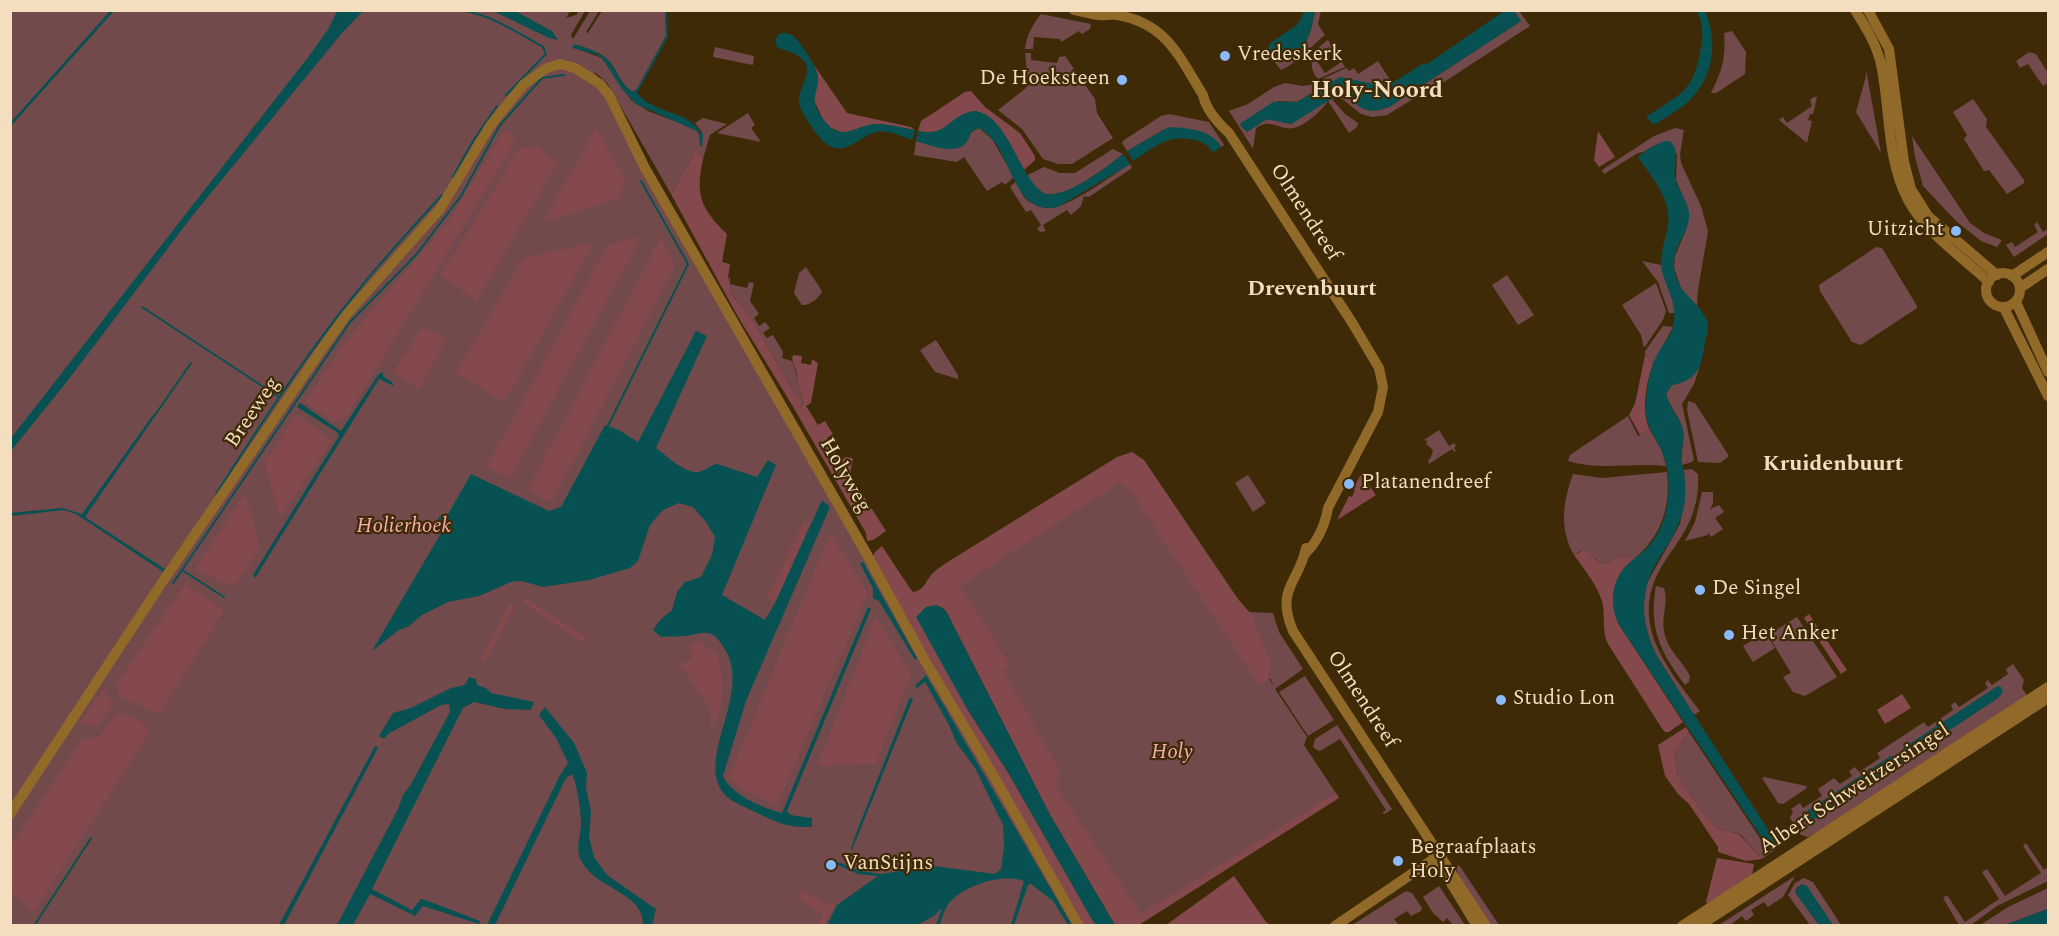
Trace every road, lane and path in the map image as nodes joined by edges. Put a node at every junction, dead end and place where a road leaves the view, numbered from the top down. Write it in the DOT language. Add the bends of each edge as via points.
graph roads {
  1 [pos="1074,10"];
  2 [pos="1855,10"];
  3 [pos="1868,10"];
  4 [pos="1110,13"];
  5 [pos="560,64"];
  6 [pos="2049,252"];
  7 [pos="2049,269"];
  8 [pos="2012,276"];
  9 [pos="1993,278"];
  10 [pos="2020,288"];
  11 [pos="2016,302"];
  12 [pos="2004,308"];
  13 [pos="2049,372"];
  14 [pos="2049,396"];
  15 [pos="2049,687"];
  16 [pos="2049,698"];
  17 [pos="10,814"];
  18 [pos="1438,856"];
  19 [pos="1079,926"];
  20 [pos="1335,926"];
  21 [pos="1477,926"];
  22 [pos="1486,926"];
  23 [pos="1682,926"];
  24 [pos="1699,926"];
  1 -- 4 [label="street, Olmendreef"];
  2 -- 9 [label="street" via="1879,57 1893,160 1908,200 1926,225"];
  3 -- 9 [label="street" via="1889,49 1911,189 1928,216"];
  4 -- 18 [label="street, Olmendreef" via="1142,22 1162,35 1225,121 1228,133 1379,368 1383,387 1378,412 1328,508 1326,520 1305,554 1288,592 1287,613 1293,631"];
  5 -- 17 [label="street, Breeweg" via="536,74 507,102 440,209 347,314"];
  5 -- 19 [label="street, Holyweg" via="589,75 609,95 645,168"];
  6 -- 8 [label="street"];
  7 -- 10 [label="street"];
  8 -- 9 [label="street" via="2004,273"];
  8 -- 10 [label="street"];
  9 -- 12 [label="street" via="1986,292 1994,305"];
  10 -- 11 [label="street"];
  11 -- 12 [label="street"];
  11 -- 13 [label="street"];
  12 -- 14 [label="street"];
  15 -- 23 [label="street, Albert Schweitzersingel"];
  16 -- 24 [label="street, Albert Schweitzersingel"];
  18 -- 20 [label="street"];
  18 -- 21 [label="street, Olmendreef"];
  18 -- 22 [label="street, Olmendreef"];
}
